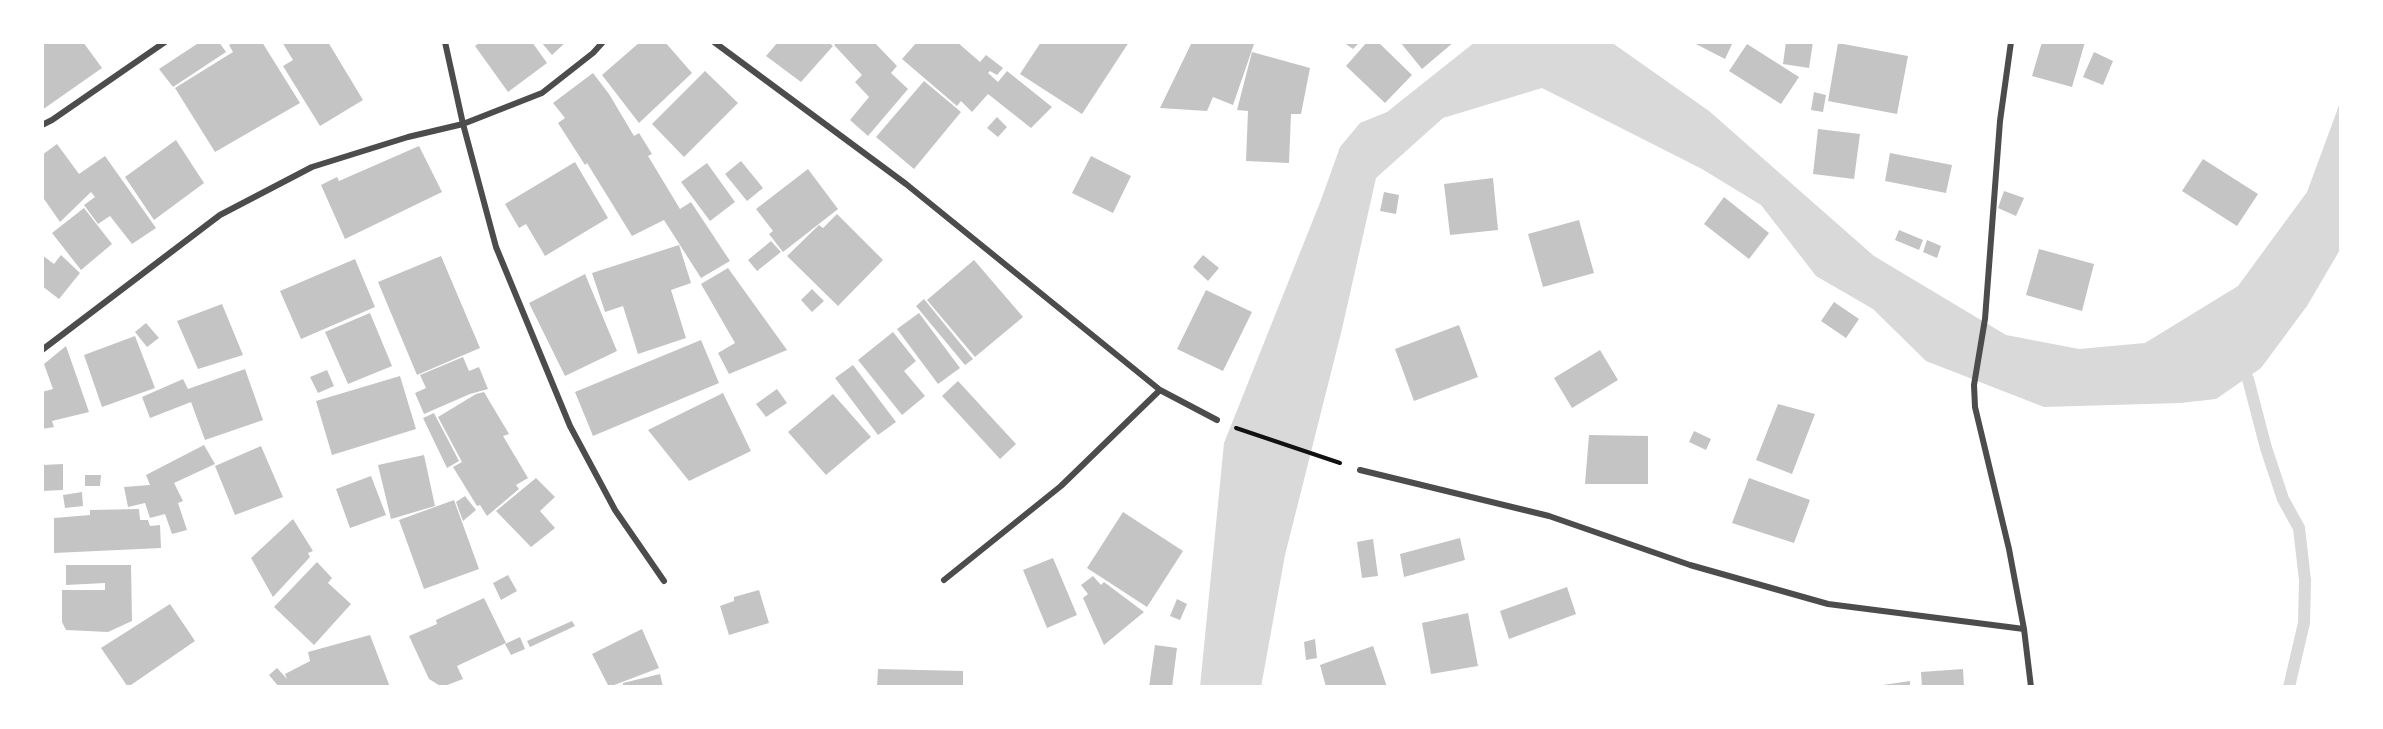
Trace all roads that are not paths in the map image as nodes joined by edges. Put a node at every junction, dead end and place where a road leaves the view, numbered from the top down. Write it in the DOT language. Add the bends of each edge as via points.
graph roads {
  1 [pos="165,42"];
  2 [pos="445,42"];
  3 [pos="603,42"];
  4 [pos="714,42"];
  5 [pos="2011,42"];
  6 [pos="463,124"];
  7 [pos="42,125"];
  8 [pos="42,350"];
  9 [pos="1160,390"];
  10 [pos="1217,420"];
  11 [pos="1360,470"];
  12 [pos="944,580"];
  13 [pos="664,581"];
  14 [pos="2024,630"];
  15 [pos="2031,687"];
  1 -- 7 [label="street"];
  2 -- 6 [label="street"];
  3 -- 6 [label="street" via="542,93"];
  4 -- 9 [label="street" via="906,184"];
  5 -- 14 [label="street" via="2000,121 1985,319 1974,385 1975,407"];
  6 -- 8 [label="street" via="312,167 220,215"];
  6 -- 13 [label="street" via="496,247 570,426 615,510"];
  9 -- 10 [label="street"];
  9 -- 12 [label="street" via="1061,486"];
  11 -- 14 [label="street" via="1549,516 1690,565 1828,604"];
  14 -- 15 [label="street"];
}
